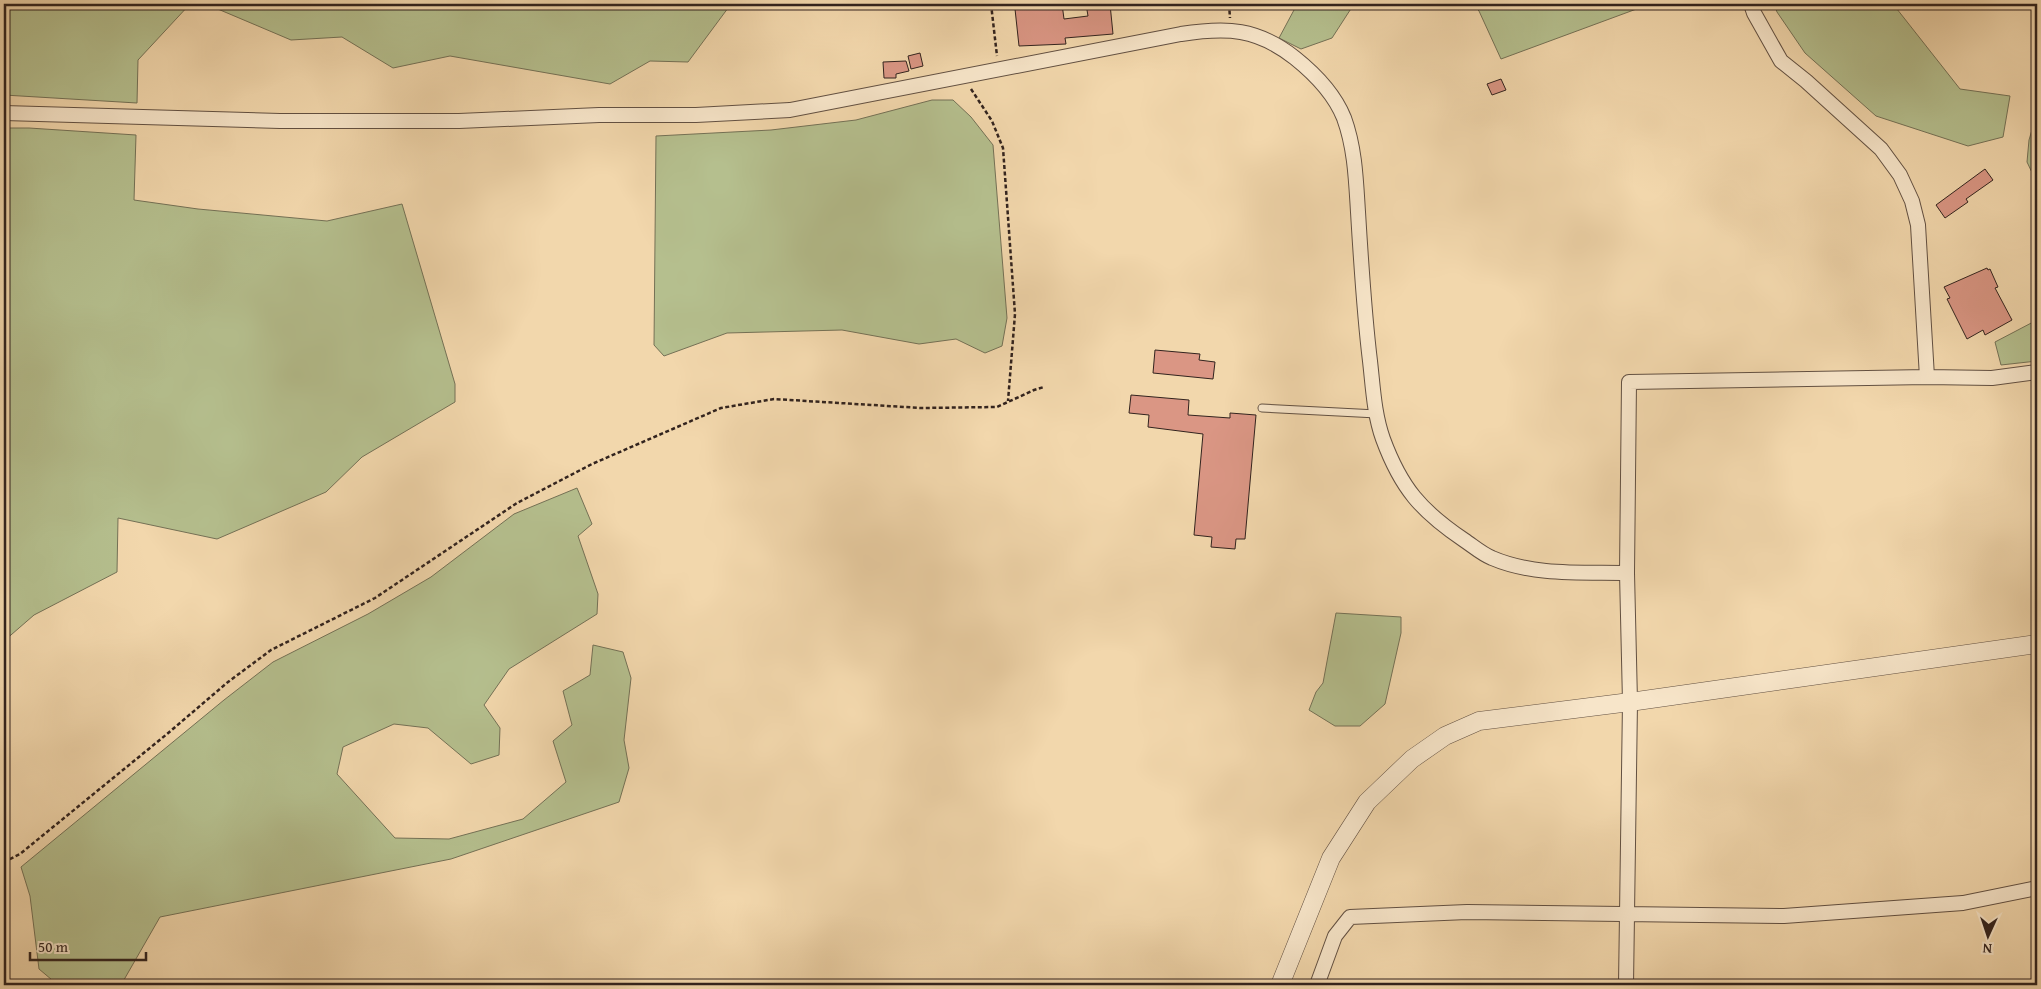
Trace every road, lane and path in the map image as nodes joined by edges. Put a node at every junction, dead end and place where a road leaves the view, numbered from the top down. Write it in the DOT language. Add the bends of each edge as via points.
graph roads {
  1 [pos="991,4"];
  2 [pos="1752,4"];
  3 [pos="998,70"];
  4 [pos="964,77"];
  5 [pos="4,113"];
  6 [pos="2037,372"];
  7 [pos="1927,377"];
  8 [pos="1044,387"];
  9 [pos="1008,401"];
  10 [pos="1262,408"];
  11 [pos="1378,414"];
  12 [pos="1627,573"];
  13 [pos="2037,644"];
  14 [pos="1630,702"];
  15 [pos="4,862"];
  16 [pos="2037,888"];
  17 [pos="1627,914"];
  18 [pos="1280,985"];
  19 [pos="1317,985"];
  20 [pos="1626,985"];
  1 -- 3 [label="path"];
  2 -- 7 [label="street" via="1781,62 1881,149 1900,175 1918,224"];
  3 -- 4 [label="street"];
  3 -- 11 [label="street" via="1181,34 1232,30 1261,37 1314,72 1343,116 1352,145 1364,308"];
  4 -- 5 [label="street" via="790,110 696,115 459,121 280,121"];
  4 -- 9 [label="path" via="992,122 1003,148 1015,314"];
  6 -- 7 [label="street" via="1992,378"];
  7 -- 12 [label="street" via="1629,382"];
  8 -- 9 [label="path"];
  9 -- 15 [label="path" via="997,407 921,408 774,399 721,408 592,464 517,503 375,598 271,650 20,854"];
  10 -- 11 [label="lane"];
  11 -- 12 [label="street" via="1382,437 1410,494 1440,524 1491,558 1551,572"];
  12 -- 14 [label="street"];
  13 -- 14 [label="street"];
  14 -- 17 [label="street"];
  14 -- 18 [label="street" via="1479,721 1445,736 1412,759 1367,802 1331,858"];
  16 -- 17 [label="street" via="1963,903 1784,916"];
  17 -- 19 [label="street" via="1467,912 1350,917 1335,936"];
  17 -- 20 [label="street"];
}
